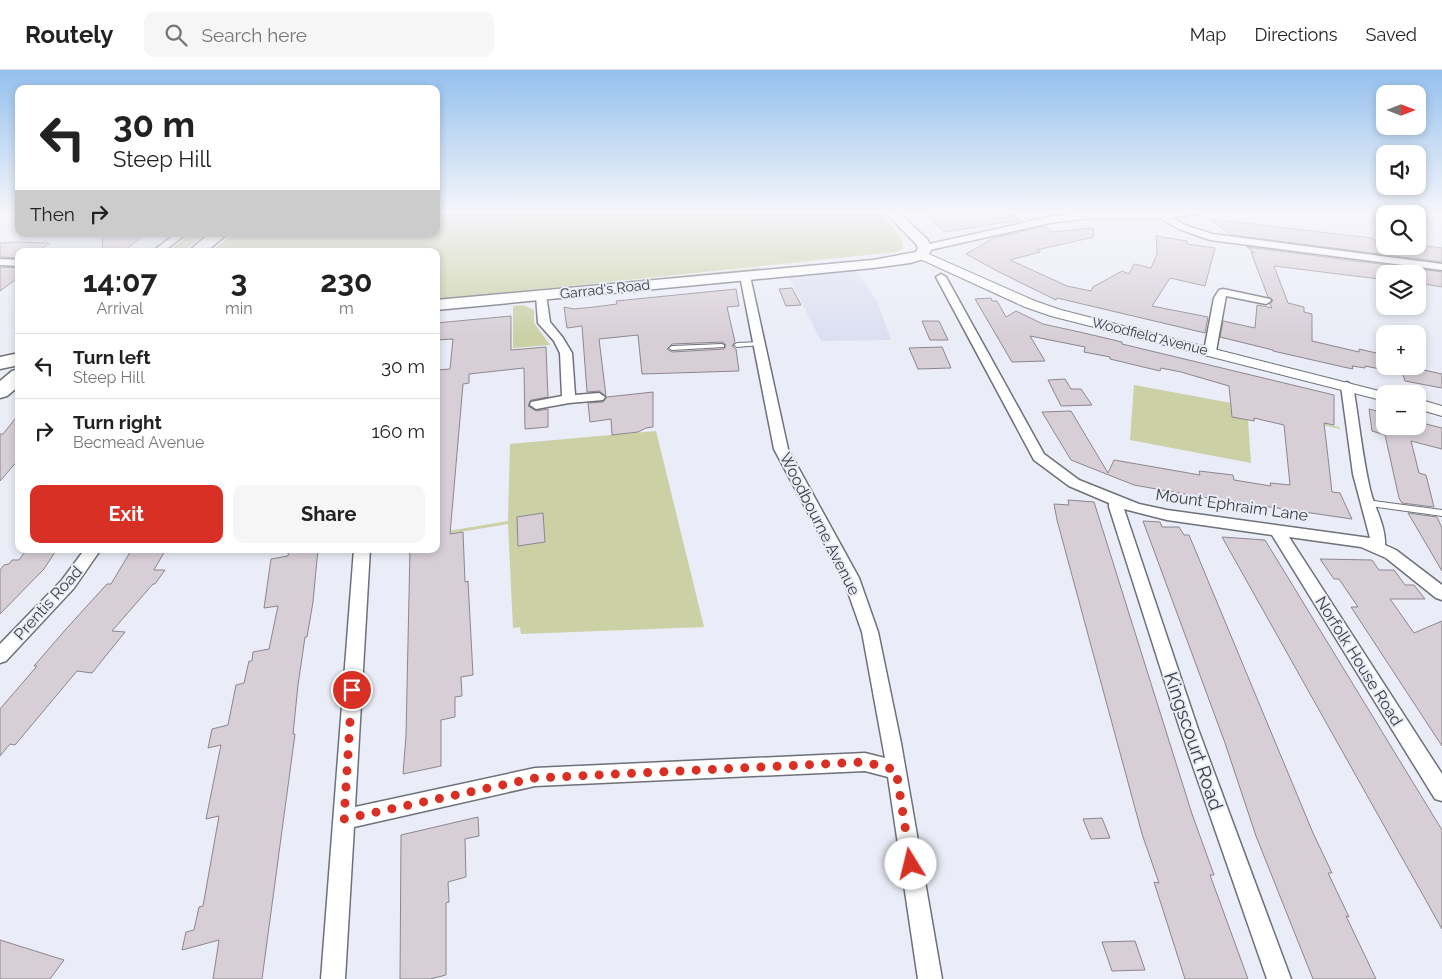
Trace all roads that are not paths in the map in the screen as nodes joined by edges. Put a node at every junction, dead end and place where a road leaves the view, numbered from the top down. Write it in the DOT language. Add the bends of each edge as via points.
graph roads {
  1 [pos="920,253"];
  2 [pos="929,253"];
  3 [pos="1341,253"];
  4 [pos="0,262"];
  5 [pos="15,263"];
  6 [pos="1442,266"];
  7 [pos="745,276"];
  8 [pos="941,277"];
  9 [pos="541,295"];
  10 [pos="1266,301"];
  11 [pos="440,305"];
  12 [pos="759,344"];
  13 [pos="736,345"];
  14 [pos="722,346"];
  15 [pos="672,348"];
  16 [pos="1210,351"];
  17 [pos="15,379"];
  18 [pos="1348,386"];
  19 [pos="0,392"];
  20 [pos="1376,394"];
  21 [pos="599,397"];
  22 [pos="569,399"];
  23 [pos="536,405"];
  24 [pos="1426,406"];
  25 [pos="1442,410"];
  26 [pos="1117,501"];
  27 [pos="1366,503"];
  28 [pos="1442,513"];
  29 [pos="1276,529"];
  30 [pos="1377,547"];
  31 [pos="91,553"];
  32 [pos="362,553"];
  33 [pos="1442,594"];
  34 [pos="0,656"];
  35 [pos="896,770"];
  36 [pos="1442,792"];
  37 [pos="344,819"];
  38 [pos="333,979"];
  39 [pos="930,979"];
  40 [pos="1279,979"];
  1 -- 7 [label="main road, Garrad's Road" via="908,260"];
  2 -- 16 [label="street, Woodfield Avenue" via="1048,310"];
  3 -- 6 [label="street"];
  4 -- 5 [label="street"];
  7 -- 9 [label="main road, Garrad's Road"];
  7 -- 12 [label="street, Woodbourne Avenue"];
  8 -- 26 [label="street, Mount Ephraim Lane" via="1039,457 1074,483"];
  9 -- 11 [label="main road, Garrad's Road"];
  9 -- 22 [label="street" via="544,323 566,353"];
  10 -- 16 [label="street" via="1223,292 1219,298"];
  12 -- 13 [label="lane"];
  12 -- 35 [label="street, Woodbourne Avenue" via="780,449 851,578 863,609 875,653"];
  14 -- 15 [label="lane"];
  16 -- 18 [label="street, Woodfield Avenue"];
  17 -- 19 [label="highway"];
  18 -- 20 [label="street, Woodfield Avenue"];
  18 -- 27 [label="street"];
  21 -- 22 [label="street"];
  22 -- 23 [label="street"];
  24 -- 25 [label="street"];
  26 -- 29 [label="street, Mount Ephraim Lane" via="1184,518"];
  26 -- 40 [label="street, Kingscourt Road" via="1116,508 1189,729"];
  27 -- 28 [label="lane"];
  27 -- 30 [label="street" via="1375,526"];
  29 -- 30 [label="street, Mount Ephraim Lane" via="1364,542"];
  29 -- 36 [label="street, Norfolk House Road"];
  30 -- 33 [label="street, Mount Ephraim Lane" via="1391,554"];
  31 -- 34 [label="street, Prentis Road" via="68,584"];
  32 -- 37 [label="street"];
  35 -- 37 [label="street" via="865,762 535,778"];
  35 -- 39 [label="street, Woodbourne Avenue"];
  37 -- 38 [label="street"];
}
